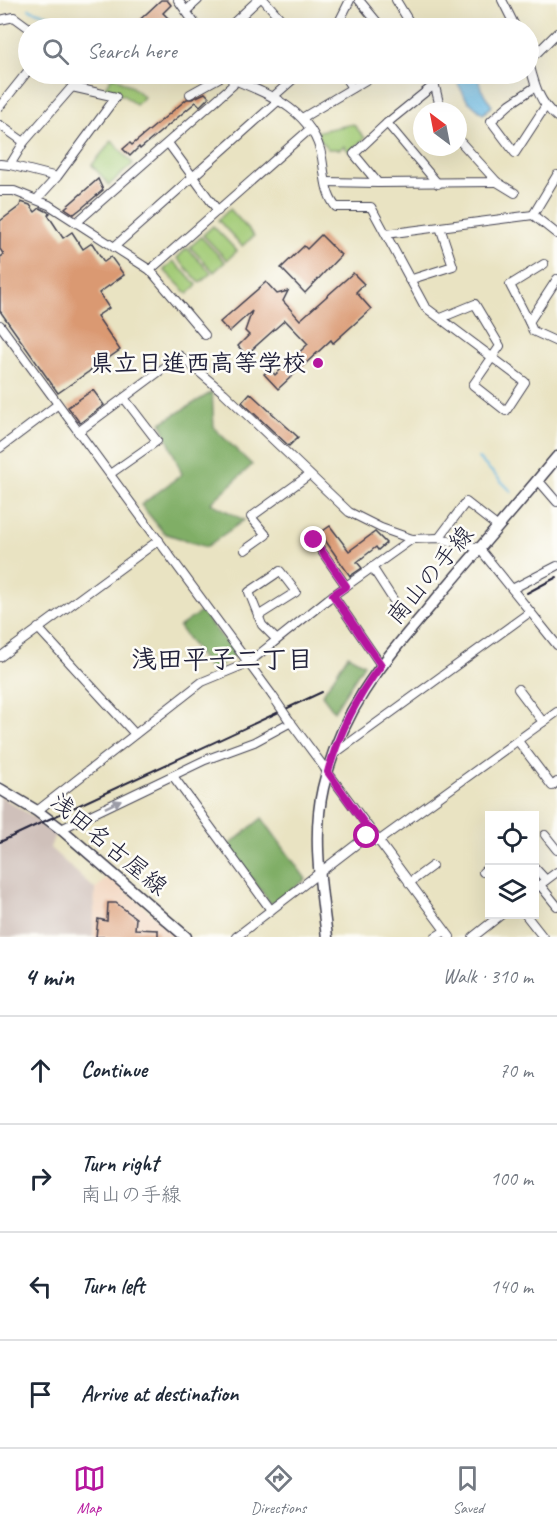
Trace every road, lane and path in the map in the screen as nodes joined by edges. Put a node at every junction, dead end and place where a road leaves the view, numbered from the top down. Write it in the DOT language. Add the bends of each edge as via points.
graph roads {
  1 [pos="178,0"];
  2 [pos="198,0"];
  3 [pos="258,0"];
  4 [pos="264,0"];
  5 [pos="350,0"];
  6 [pos="359,0"];
  7 [pos="396,0"];
  8 [pos="502,0"];
  9 [pos="186,10"];
  10 [pos="191,18"];
  11 [pos="239,18"];
  12 [pos="280,18"];
  13 [pos="341,18"];
  14 [pos="374,18"];
  15 [pos="407,18"];
  16 [pos="511,18"];
  17 [pos="0,20"];
  18 [pos="18,20"];
  19 [pos="557,33"];
  20 [pos="539,51"];
  21 [pos="18,83"];
  22 [pos="75,84"];
  23 [pos="212,84"];
  24 [pos="233,84"];
  25 [pos="249,84"];
  26 [pos="289,84"];
  27 [pos="350,84"];
  28 [pos="358,84"];
  29 [pos="534,84"];
  30 [pos="434,85"];
  31 [pos="72,87"];
  32 [pos="352,87"];
  33 [pos="535,87"];
  34 [pos="190,94"];
  35 [pos="276,98"];
  36 [pos="439,102"];
  37 [pos="1,103"];
  38 [pos="545,107"];
  39 [pos="557,117"];
  40 [pos="302,118"];
  41 [pos="387,123"];
  42 [pos="0,125"];
  43 [pos="310,129"];
  44 [pos="24,142"];
  45 [pos="168,143"];
  46 [pos="467,149"];
  47 [pos="0,164"];
  48 [pos="10,165"];
  49 [pos="194,175"];
  50 [pos="557,175"];
  51 [pos="57,177"];
  52 [pos="497,182"];
  53 [pos="326,183"];
  54 [pos="378,183"];
  55 [pos="438,184"];
  56 [pos="0,191"];
  57 [pos="515,193"];
  58 [pos="37,199"];
  59 [pos="219,211"];
  60 [pos="533,215"];
  61 [pos="76,223"];
  62 [pos="440,227"];
  63 [pos="386,234"];
  64 [pos="557,234"];
  65 [pos="114,247"];
  66 [pos="544,264"];
  67 [pos="150,270"];
  68 [pos="557,279"];
  69 [pos="409,280"];
  70 [pos="441,318"];
  71 [pos="529,322"];
  72 [pos="0,326"];
  73 [pos="204,335"];
  74 [pos="557,342"];
  75 [pos="493,358"];
  76 [pos="124,398"];
  77 [pos="57,405"];
  78 [pos="78,432"];
  79 [pos="0,448"];
  80 [pos="557,457"];
  81 [pos="110,474"];
  82 [pos="309,475"];
  83 [pos="538,480"];
  84 [pos="557,502"];
  85 [pos="498,527"];
  86 [pos="439,538"];
  87 [pos="412,539"];
  88 [pos="159,540"];
  89 [pos="314,540"];
  90 [pos="479,548"];
  91 [pos="245,550"];
  92 [pos="557,566"];
  93 [pos="372,567"];
  94 [pos="346,586"];
  95 [pos="512,589"];
  96 [pos="333,595"];
  97 [pos="394,601"];
  98 [pos="530,612"];
  99 [pos="258,616"];
  100 [pos="38,628"];
  101 [pos="276,639"];
  102 [pos="556,641"];
  103 [pos="0,657"];
  104 [pos="248,663"];
  105 [pos="381,665"];
  106 [pos="518,689"];
  107 [pos="557,712"];
  108 [pos="290,721"];
  109 [pos="543,722"];
  110 [pos="135,735"];
  111 [pos="518,741"];
  112 [pos="333,755"];
  113 [pos="328,772"];
  114 [pos="173,776"];
  115 [pos="557,782"];
  116 [pos="0,789"];
  117 [pos="37,811"];
  118 [pos="61,829"];
  119 [pos="371,833"];
  120 [pos="545,835"];
  121 [pos="377,842"];
  122 [pos="557,850"];
  123 [pos="432,866"];
  124 [pos="320,872"];
  125 [pos="557,872"];
  126 [pos="409,883"];
  127 [pos="540,885"];
  128 [pos="557,906"];
  129 [pos="271,910"];
  130 [pos="497,919"];
  131 [pos="528,919"];
  132 [pos="447,934"];
  133 [pos="186,937"];
  134 [pos="236,937"];
  135 [pos="327,937"];
  136 [pos="435,937"];
  137 [pos="473,937"];
  138 [pos="543,937"];
  1 -- 9 [label="street"];
  2 -- 9 [label="street"];
  3 -- 11 [label="street"];
  4 -- 12 [label="street"];
  5 -- 13 [label="street"];
  6 -- 14 [label="street"];
  7 -- 15 [label="street"];
  8 -- 16 [label="street"];
  9 -- 10 [label="street"];
  17 -- 18 [label="street" via="14,17"];
  19 -- 20 [label="street"];
  21 -- 37 [label="street"];
  22 -- 31 [label="street"];
  23 -- 34 [label="street"];
  24 -- 45 [label="street"];
  25 -- 35 [label="street"];
  26 -- 35 [label="street"];
  27 -- 32 [label="street"];
  28 -- 32 [label="street"];
  29 -- 33 [label="street"];
  30 -- 36 [label="street"];
  30 -- 41 [label="street"];
  31 -- 44 [label="street"];
  31 -- 51 [label="street" via="117,97"];
  32 -- 40 [label="street"];
  33 -- 38 [label="street"];
  33 -- 38 [label="street" via="491,121 515,153"];
  35 -- 40 [label="street"];
  35 -- 49 [label="street"];
  38 -- 39 [label="street"];
  40 -- 43 [label="street"];
  41 -- 54 [label="street" via="354,154"];
  41 -- 55 [label="street"];
  42 -- 44 [label="street"];
  43 -- 53 [label="street" via="320,146"];
  43 -- 59 [label="street"];
  44 -- 48 [label="street"];
  45 -- 49 [label="street"];
  45 -- 61 [label="street"];
  46 -- 52 [label="street"];
  47 -- 48 [label="street"];
  48 -- 51 [label="street"];
  49 -- 59 [label="street"];
  49 -- 65 [label="street"];
  50 -- 60 [label="street"];
  51 -- 58 [label="street"];
  52 -- 55 [label="street"];
  52 -- 57 [label="street"];
  53 -- 54 [label="street"];
  53 -- 63 [label="street" via="329,199 336,207 371,207"];
  54 -- 55 [label="street"];
  56 -- 58 [label="street" via="6,189"];
  58 -- 61 [label="street"];
  59 -- 67 [label="street"];
  60 -- 62 [label="street"];
  60 -- 64 [label="street"];
  61 -- 65 [label="street"];
  62 -- 63 [label="street"];
  62 -- 69 [label="street" via="453,266"];
  63 -- 69 [label="street"];
  65 -- 67 [label="street"];
  66 -- 71 [label="street" via="510,285"];
  67 -- 73 [label="street"];
  68 -- 71 [label="street"];
  69 -- 70 [label="street" via="425,307"];
  70 -- 75 [label="street"];
  70 -- 75 [label="street" via="475,304 500,346"];
  71 -- 74 [label="street" via="533,331"];
  72 -- 77 [label="street"];
  75 -- 75 [label="street" via="473,385 506,411 525,382"];
  76 -- 78 [label="street"];
  76 -- 81 [label="street" via="157,441"];
  76 -- 82 [label="street" via="180,356"];
  77 -- 78 [label="street"];
  77 -- 79 [label="street"];
  78 -- 81 [label="street"];
  80 -- 83 [label="street, 南山の手線"];
  81 -- 88 [label="street"];
  82 -- 87 [label="street" via="349,512"];
  82 -- 91 [label="street" via="251,517 266,535"];
  83 -- 84 [label="street"];
  83 -- 85 [label="street, 南山の手線"];
  85 -- 86 [label="street" via="466,502"];
  85 -- 90 [label="street, 南山の手線"];
  86 -- 87 [label="street"];
  86 -- 90 [label="street"];
  87 -- 93 [label="street"];
  88 -- 100 [label="street"];
  88 -- 104 [label="street"];
  89 -- 94 [label="street"];
  90 -- 95 [label="street"];
  90 -- 105 [label="street, 南山の手線"];
  92 -- 95 [label="street"];
  93 -- 94 [label="street"];
  93 -- 97 [label="street"];
  94 -- 96 [label="street"];
  95 -- 98 [label="street"];
  96 -- 101 [label="street"];
  96 -- 105 [label="street"];
  98 -- 102 [label="street"];
  98 -- 112 [label="street"];
  99 -- 99 [label="street" via="296,592 280,571 249,592"];
  99 -- 101 [label="street"];
  100 -- 103 [label="street"];
  100 -- 110 [label="street"];
  101 -- 104 [label="street"];
  104 -- 108 [label="street, bridge"];
  104 -- 110 [label="street" via="202,682"];
  105 -- 112 [label="street, 南山の手線" via="352,707"];
  106 -- 109 [label="street"];
  107 -- 109 [label="street"];
  108 -- 113 [label="street"];
  108 -- 114 [label="street" via="254,742"];
  109 -- 111 [label="street"];
  110 -- 117 [label="street"];
  111 -- 115 [label="street" via="552,786"];
  111 -- 121 [label="street"];
  112 -- 113 [label="street, 南山の手線"];
  113 -- 119 [label="street"];
  113 -- 124 [label="street, 南山の手線" via="318,817"];
  118 -- 114 [label="street, one-way"];
  114 -- 129 [label="street"];
  116 -- 117 [label="street, 浅田名古屋線"];
  117 -- 118 [label="street, 浅田名古屋線"];
  118 -- 133 [label="street, 浅田名古屋線"];
  119 -- 121 [label="street"];
  119 -- 124 [label="street"];
  120 -- 122 [label="street"];
  121 -- 126 [label="street"];
  123 -- 126 [label="street"];
  124 -- 129 [label="street"];
  124 -- 135 [label="street, 南山の手線"];
  125 -- 127 [label="street"];
  126 -- 132 [label="street"];
  127 -- 128 [label="street"];
  129 -- 134 [label="street"];
  130 -- 137 [label="street"];
  131 -- 138 [label="street"];
  132 -- 136 [label="street"];
}
